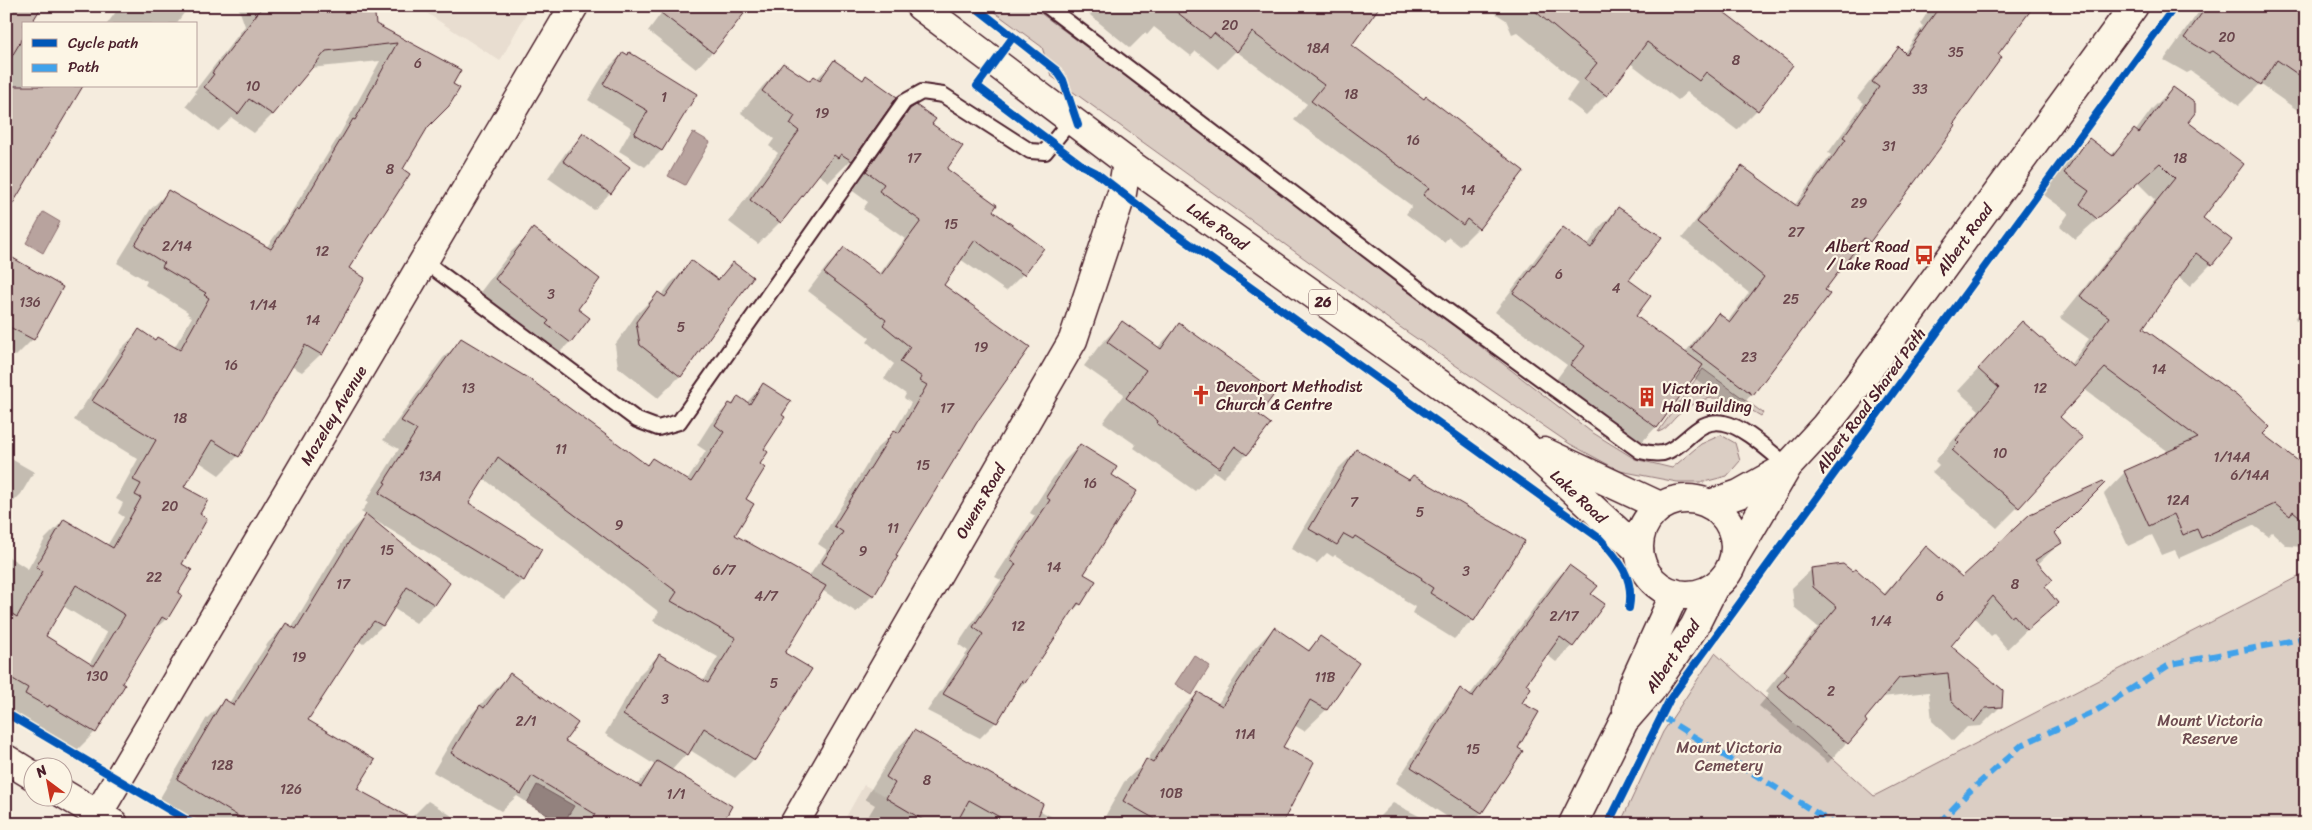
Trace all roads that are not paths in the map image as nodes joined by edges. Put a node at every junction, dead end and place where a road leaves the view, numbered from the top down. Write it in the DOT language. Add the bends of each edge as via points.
graph roads {
  1 [pos="574,6"];
  2 [pos="920,6"];
  3 [pos="1047,6"];
  4 [pos="2134,6"];
  5 [pos="1071,120"];
  6 [pos="1127,162"];
  7 [pos="424,261"];
  8 [pos="1520,441"];
  9 [pos="1788,466"];
  10 [pos="1710,504"];
  11 [pos="1660,506"];
  12 [pos="1639,551"];
  13 [pos="1735,556"];
  14 [pos="1714,587"];
  15 [pos="1675,593"];
  16 [pos="1624,721"];
  17 [pos="6,759"];
  18 [pos="22,769"];
  19 [pos="72,800"];
  20 [pos="101,821"];
  21 [pos="794,824"];
  22 [pos="1573,824"];
  1 -- 7 [label="main road, Mozeley Avenue"];
  2 -- 5 [label="main road, Lake Road / 26"];
  3 -- 9 [label="lane" via="1456,317 1640,451 1664,452 1698,428 1712,422 1724,423 1738,428"];
  4 -- 9 [label="main road, Albert Road" via="1856,387"];
  5 -- 6 [label="main road, Lake Road / 26"];
  5 -- 7 [label="lane" via="1045,152 1030,151 943,94 922,92 904,102 679,422 658,428 637,420"];
  6 -- 8 [label="main road, Lake Road / 26"];
  6 -- 21 [label="main road, Owens Road" via="1122,192 1074,340"];
  7 -- 20 [label="main road, Mozeley Avenue"];
  8 -- 11 [label="main road, Lake Road / 26"];
  8 -- 12 [label="main road, Lake Road / 26"];
  9 -- 10 [label="main road, Albert Road" via="1739,494"];
  9 -- 13 [label="main road, Albert Road"];
  10 -- 11 [label="main road" via="1694,498 1676,499"];
  10 -- 13 [label="main road" via="1726,517 1734,536"];
  11 -- 12 [label="main road, 26" via="1643,526"];
  12 -- 15 [label="main road, 26" via="1644,570 1657,584"];
  13 -- 14 [label="main road" via="1727,574"];
  14 -- 15 [label="main road" via="1695,594"];
  14 -- 16 [label="main road, Albert Road" via="1694,627 1651,690"];
  15 -- 16 [label="main road, Albert Road" via="1632,687"];
  16 -- 22 [label="main road, Albert Road"];
  17 -- 18 [label="main road"];
  19 -- 20 [label="main road"];
}
